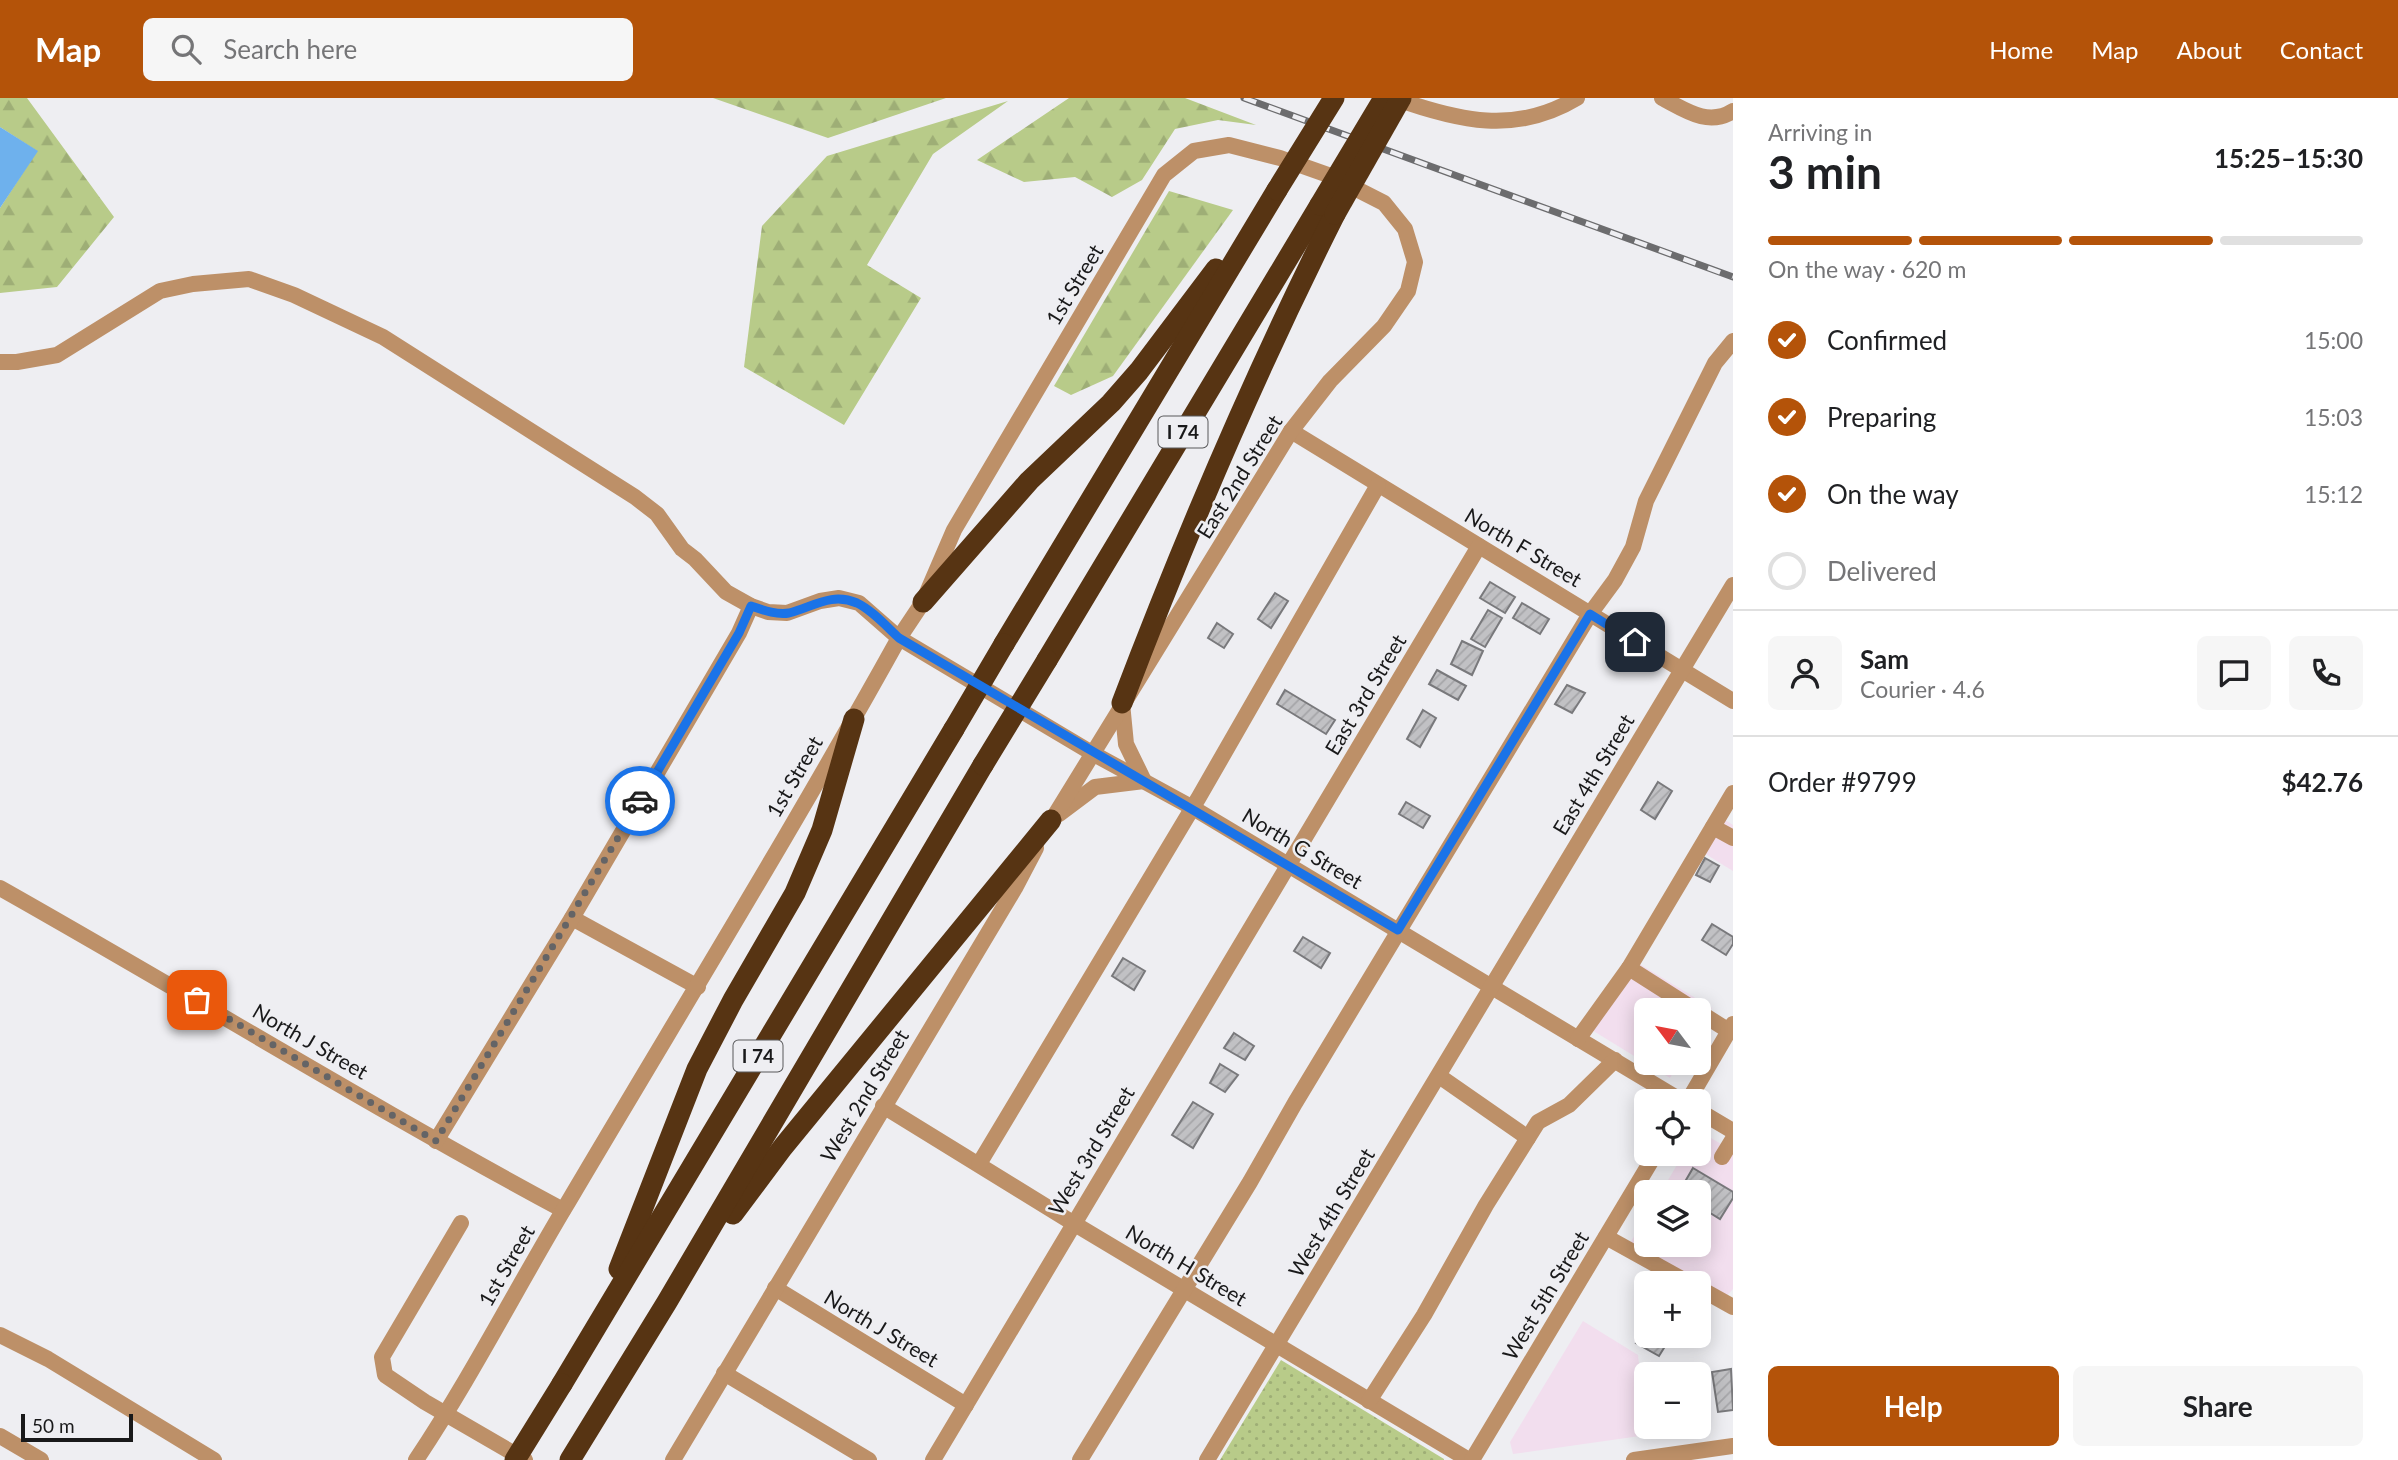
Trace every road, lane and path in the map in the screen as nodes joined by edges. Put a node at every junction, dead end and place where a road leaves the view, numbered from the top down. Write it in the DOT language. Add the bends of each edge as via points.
graph roads {
  1 [pos="1334,98"];
  2 [pos="1384,98"];
  3 [pos="1394,98"];
  4 [pos="1401,98"];
  5 [pos="1577,98"];
  6 [pos="1662,98"];
  7 [pos="1728,114"];
  8 [pos="1229,145"];
  9 [pos="1327,209"];
  10 [pos="1260,216"];
  11 [pos="1733,341"];
  12 [pos="0,362"];
  13 [pos="1292,431"];
  14 [pos="1378,485"];
  15 [pos="1479,546"];
  16 [pos="1733,585"];
  17 [pos="923,602"];
  18 [pos="751,606"];
  19 [pos="1590,614"];
  20 [pos="899,638"];
  21 [pos="1680,669"];
  22 [pos="1733,701"];
  23 [pos="1122,703"];
  24 [pos="854,719"];
  25 [pos="1092,752"];
  26 [pos="1144,781"];
  27 [pos="1733,793"];
  28 [pos="1193,808"];
  29 [pos="1051,820"];
  30 [pos="1713,827"];
  31 [pos="1733,838"];
  32 [pos="1288,865"];
  33 [pos="0,888"];
  34 [pos="572,918"];
  35 [pos="1398,930"];
  36 [pos="1629,968"];
  37 [pos="698,987"];
  38 [pos="1492,987"];
  39 [pos="1676,998"];
  40 [pos="1712,1018"];
  41 [pos="1731,1028"];
  42 [pos="1578,1039"];
  43 [pos="1615,1060"];
  44 [pos="1438,1076"];
  45 [pos="1662,1089"];
  46 [pos="1695,1089"];
  47 [pos="883,1107"];
  48 [pos="1711,1118"];
  49 [pos="1733,1131"];
  50 [pos="1528,1138"];
  51 [pos="1733,1139"];
  52 [pos="436,1141"];
  53 [pos="1722,1157"];
  54 [pos="979,1164"];
  55 [pos="1634,1202"];
  56 [pos="563,1210"];
  57 [pos="461,1223"];
  58 [pos="1073,1223"];
  59 [pos="1606,1237"];
  60 [pos="1667,1271"];
  61 [pos="775,1288"];
  62 [pos="1184,1289"];
  63 [pos="1711,1292"];
  64 [pos="1729,1299"];
  65 [pos="667,1302"];
  66 [pos="598,1324"];
  67 [pos="0,1335"];
  68 [pos="1277,1344"];
  69 [pos="724,1373"];
  70 [pos="1369,1401"];
  71 [pos="966,1405"];
  72 [pos="446,1415"];
  73 [pos="0,1436"];
  74 [pos="1733,1446"];
  75 [pos="41,1460"];
  76 [pos="214,1460"];
  77 [pos="416,1460"];
  78 [pos="515,1460"];
  79 [pos="526,1460"];
  80 [pos="570,1460"];
  81 [pos="673,1460"];
  82 [pos="869,1460"];
  83 [pos="933,1460"];
  84 [pos="1080,1460"];
  85 [pos="1207,1460"];
  86 [pos="1471,1460"];
  87 [pos="1634,1460"];
  1 -- 10 [label="highway, I 74, bridge"];
  2 -- 9 [label="highway, I 74, bridge"];
  3 -- 5 [label="street" via="1458,118 1508,123"];
  4 -- 9 [label="highway, bridge"];
  6 -- 7 [label="street" via="1707,119"];
  8 -- 13 [label="street, East 2nd Street" via="1331,176 1384,203 1405,229 1415,262 1408,291 1384,326 1330,381"];
  8 -- 17 [label="street, 1st Street" via="1194,150 1164,175 954,530"];
  9 -- 23 [label="highway"];
  9 -- 65 [label="highway, I 74, bridge" via="1047,660"];
  10 -- 17 [label="highway" via="1139,371 1029,481"];
  10 -- 66 [label="highway, I 74, bridge"];
  11 -- 19 [label="street" via="1715,363 1652,489 1633,547"];
  12 -- 18 [label="street" via="57,355 160,291 249,279 383,337 635,497 657,514 682,549 726,592"];
  13 -- 14 [label="street, North F Street"];
  13 -- 23 [label="street, East 2nd Street"];
  14 -- 15 [label="street, North F Street"];
  14 -- 28 [label="street"];
  15 -- 19 [label="street, North F Street"];
  15 -- 32 [label="street, East 3rd Street"];
  16 -- 21 [label="street, East 4th Street"];
  17 -- 20 [label="street, 1st Street"];
  18 -- 20 [label="street, North G Street" via="787,613 839,598 859,603"];
  18 -- 34 [label="street"];
  19 -- 21 [label="street, North F Street"];
  19 -- 35 [label="street"];
  20 -- 24 [label="street, 1st Street"];
  20 -- 25 [label="street, North G Street"];
  21 -- 22 [label="street, North F Street"];
  21 -- 38 [label="street, East 4th Street"];
  23 -- 25 [label="street, East 2nd Street"];
  23 -- 26 [label="street" via="1126,744"];
  24 -- 37 [label="street, 1st Street"];
  24 -- 66 [label="highway" via="822,830 794,892 697,1069"];
  25 -- 26 [label="street, North G Street"];
  25 -- 29 [label="street, West 2nd Street"];
  26 -- 28 [label="street, North G Street"];
  26 -- 29 [label="street" via="1095,787"];
  27 -- 30 [label="street"];
  28 -- 32 [label="street, North G Street"];
  28 -- 54 [label="street"];
  29 -- 47 [label="street, West 2nd Street"];
  29 -- 65 [label="highway" via="783,1147"];
  30 -- 31 [label="street"];
  30 -- 36 [label="street"];
  32 -- 35 [label="street, North G Street"];
  32 -- 58 [label="street, West 3rd Street"];
  33 -- 52 [label="street, North J Street"];
  34 -- 37 [label="street"];
  34 -- 52 [label="street"];
  35 -- 38 [label="street, North G Street"];
  35 -- 62 [label="street"];
  36 -- 39 [label="street"];
  36 -- 42 [label="street"];
  37 -- 56 [label="street, 1st Street"];
  38 -- 42 [label="street, North G Street"];
  38 -- 44 [label="street, West 4th Street"];
  40 -- 41 [label="street"];
  41 -- 46 [label="street"];
  42 -- 43 [label="street, North G Street"];
  43 -- 45 [label="street, North G Street"];
  43 -- 50 [label="street" via="1569,1105 1538,1122"];
  44 -- 50 [label="street"];
  44 -- 68 [label="street, West 4th Street"];
  47 -- 54 [label="street, North H Street"];
  47 -- 61 [label="street, West 2nd Street"];
  48 -- 49 [label="street"];
  50 -- 70 [label="street"];
  51 -- 53 [label="street"];
  52 -- 56 [label="street, North J Street"];
  54 -- 58 [label="street, North H Street"];
  55 -- 59 [label="street, West 5th Street"];
  56 -- 72 [label="street, 1st Street"];
  57 -- 72 [label="street" via="382,1357 385,1375"];
  58 -- 62 [label="street, North H Street"];
  58 -- 71 [label="street, West 3rd Street"];
  59 -- 60 [label="street"];
  59 -- 86 [label="street, West 5th Street"];
  61 -- 69 [label="street, West 2nd Street"];
  61 -- 71 [label="street, North J Street"];
  62 -- 68 [label="street, North H Street"];
  62 -- 84 [label="street"];
  63 -- 64 [label="street"];
  65 -- 80 [label="highway, I 74"];
  66 -- 78 [label="highway, I 74, bridge"];
  67 -- 76 [label="street"];
  68 -- 70 [label="street, North H Street"];
  68 -- 85 [label="street, West 4th Street"];
  69 -- 81 [label="street, West 2nd Street"];
  69 -- 82 [label="street"];
  70 -- 86 [label="street, North H Street"];
  71 -- 83 [label="street, West 3rd Street"];
  72 -- 77 [label="street, 1st Street"];
  72 -- 79 [label="street"];
  73 -- 75 [label="street"];
  74 -- 87 [label="street"];
}
